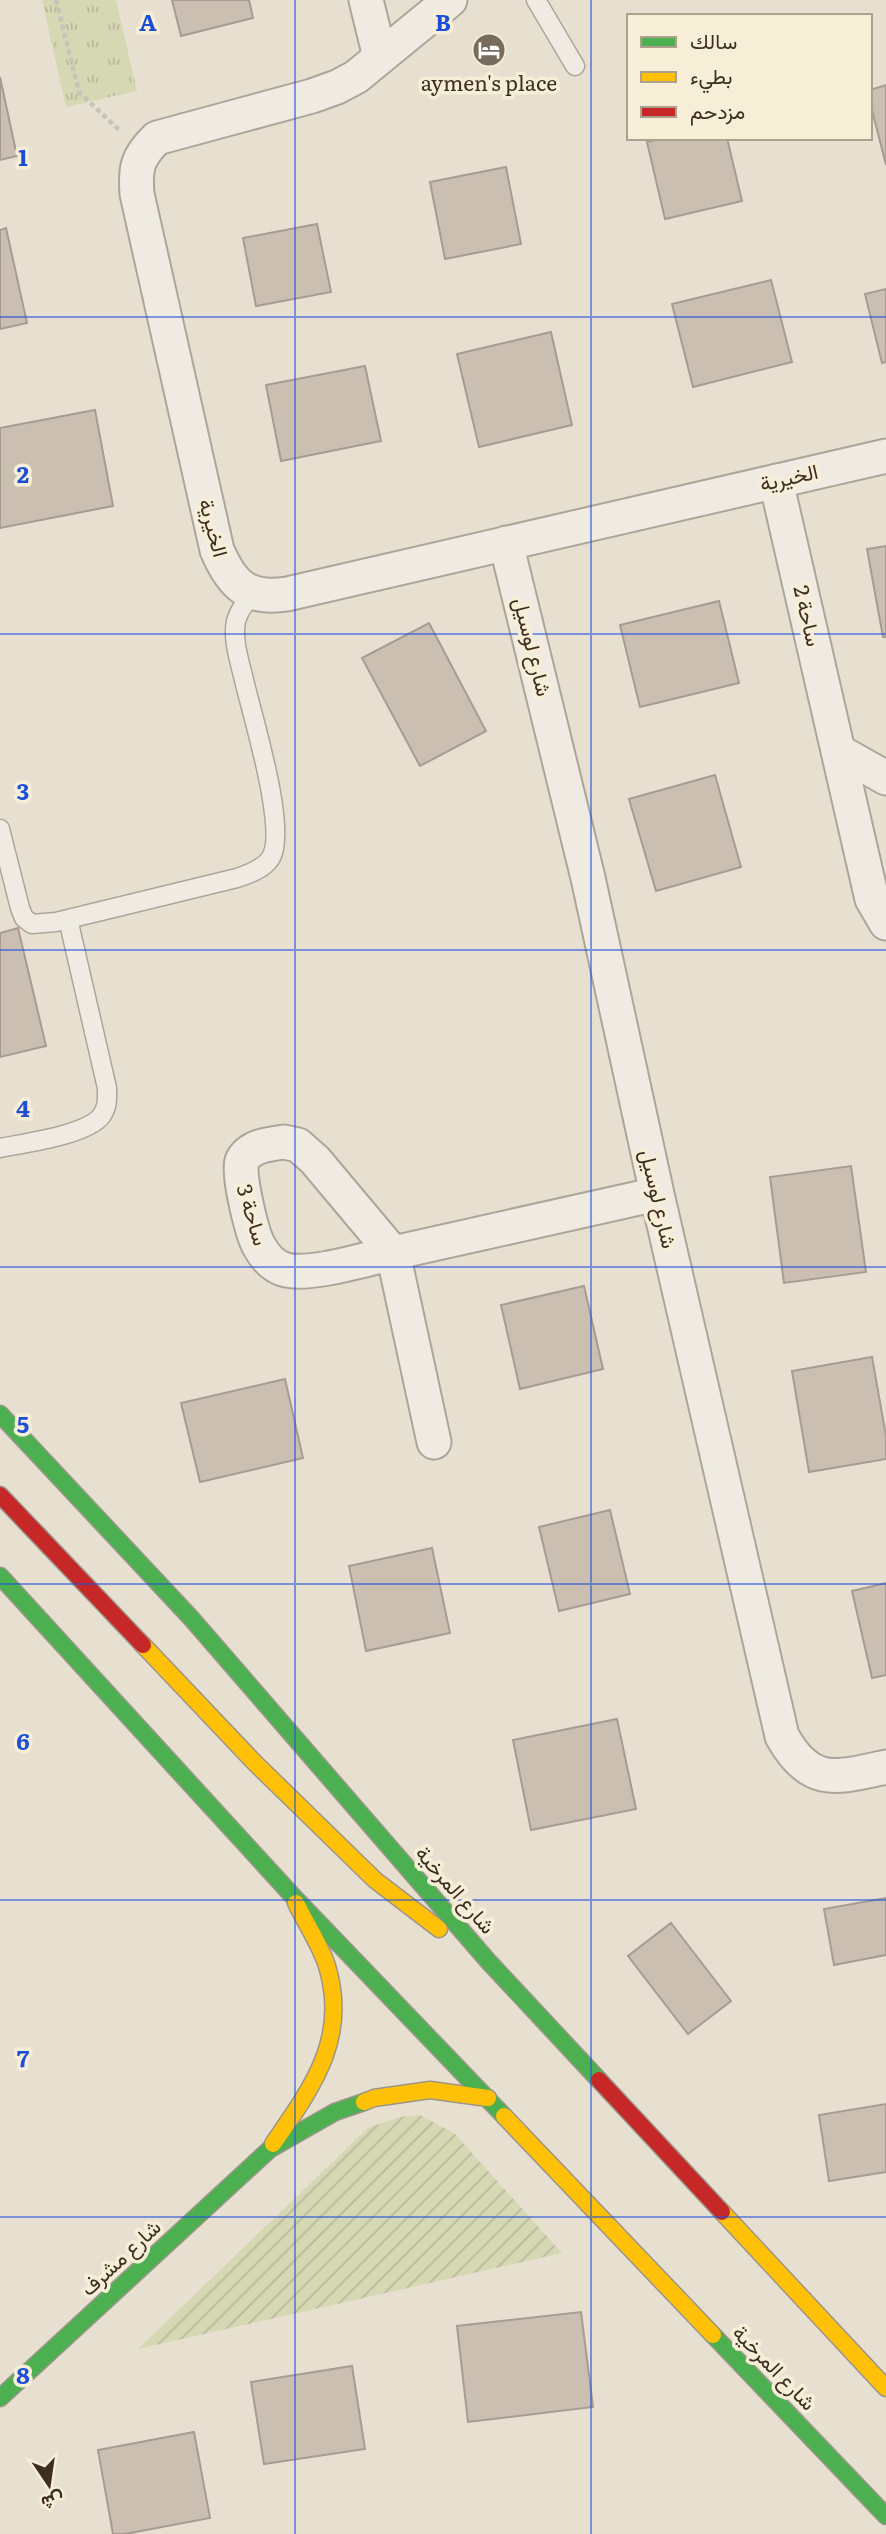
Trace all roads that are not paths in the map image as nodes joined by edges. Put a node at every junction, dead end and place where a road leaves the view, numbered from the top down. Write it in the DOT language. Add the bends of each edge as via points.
graph roads {
  1 [pos="366,0"];
  2 [pos="450,0"];
  3 [pos="536,0"];
  4 [pos="380,57"];
  5 [pos="575,66"];
  6 [pos="886,456"];
  7 [pos="776,481"];
  8 [pos="506,543"];
  9 [pos="253,594"];
  10 [pos="838,751"];
  11 [pos="886,778"];
  12 [pos="0,829"];
  13 [pos="878,883"];
  14 [pos="68,919"];
  15 [pos="886,923"];
  16 [pos="0,1148"];
  17 [pos="657,1194"];
  18 [pos="393,1253"];
  19 [pos="0,1414"];
  20 [pos="434,1443"];
  21 [pos="0,1495"];
  22 [pos="0,1576"];
  23 [pos="886,1767"];
  24 [pos="291,1894"];
  25 [pos="488,1961"];
  26 [pos="488,2098"];
  27 [pos="270,2149"];
  28 [pos="886,2388"];
  29 [pos="0,2398"];
  30 [pos="886,2516"];
  1 -- 4 [label="street"];
  2 -- 4 [label="street"];
  3 -- 5 [label="lane"];
  4 -- 9 [label="street, الخيرية" via="337,87 157,138 143,152 135,172 217,550 226,570"];
  6 -- 7 [label="street, الخيرية"];
  7 -- 8 [label="street, الخيرية"];
  7 -- 10 [label="street, ساحة 2"];
  8 -- 9 [label="street, الخيرية" via="286,594"];
  8 -- 17 [label="street, شارع لوسيل" via="588,878"];
  9 -- 14 [label="lane" via="244,604 235,632 274,808 276,845 270,860 237,878"];
  10 -- 11 [label="street"];
  10 -- 13 [label="street, ساحة 2"];
  12 -- 14 [label="lane" via="24,918 32,924"];
  13 -- 15 [label="street, ساحة 2" via="879,913"];
  14 -- 16 [label="lane" via="107,1103 102,1116 88,1127"];
  17 -- 18 [label="street, ساحة 3"];
  17 -- 23 [label="street, شارع لوسيل" via="782,1736 793,1756 822,1775 841,1777"];
  18 -- 18 [label="street, ساحة 3" via="307,1271 277,1267 257,1243 241,1162 251,1150 270,1144 298,1145"];
  18 -- 20 [label="street, ساحة 3"];
  19 -- 25 [label="main road, شارع المرخية" via="191,1618"];
  21 -- 25 [label="main road" via="255,1763 365,1870 424,1919"];
  22 -- 24 [label="main road, شارع المرخية"];
  24 -- 26 [label="main road, شارع المرخية"];
  24 -- 27 [label="main road, شارع مشرف" via="326,1965 335,2005 330,2049"];
  25 -- 28 [label="main road, شارع المرخية"];
  26 -- 27 [label="main road, شارع مشرف" via="430,2090 374,2098 335,2112"];
  26 -- 30 [label="main road, شارع المرخية"];
  27 -- 29 [label="main road, شارع مشرف"];
}
